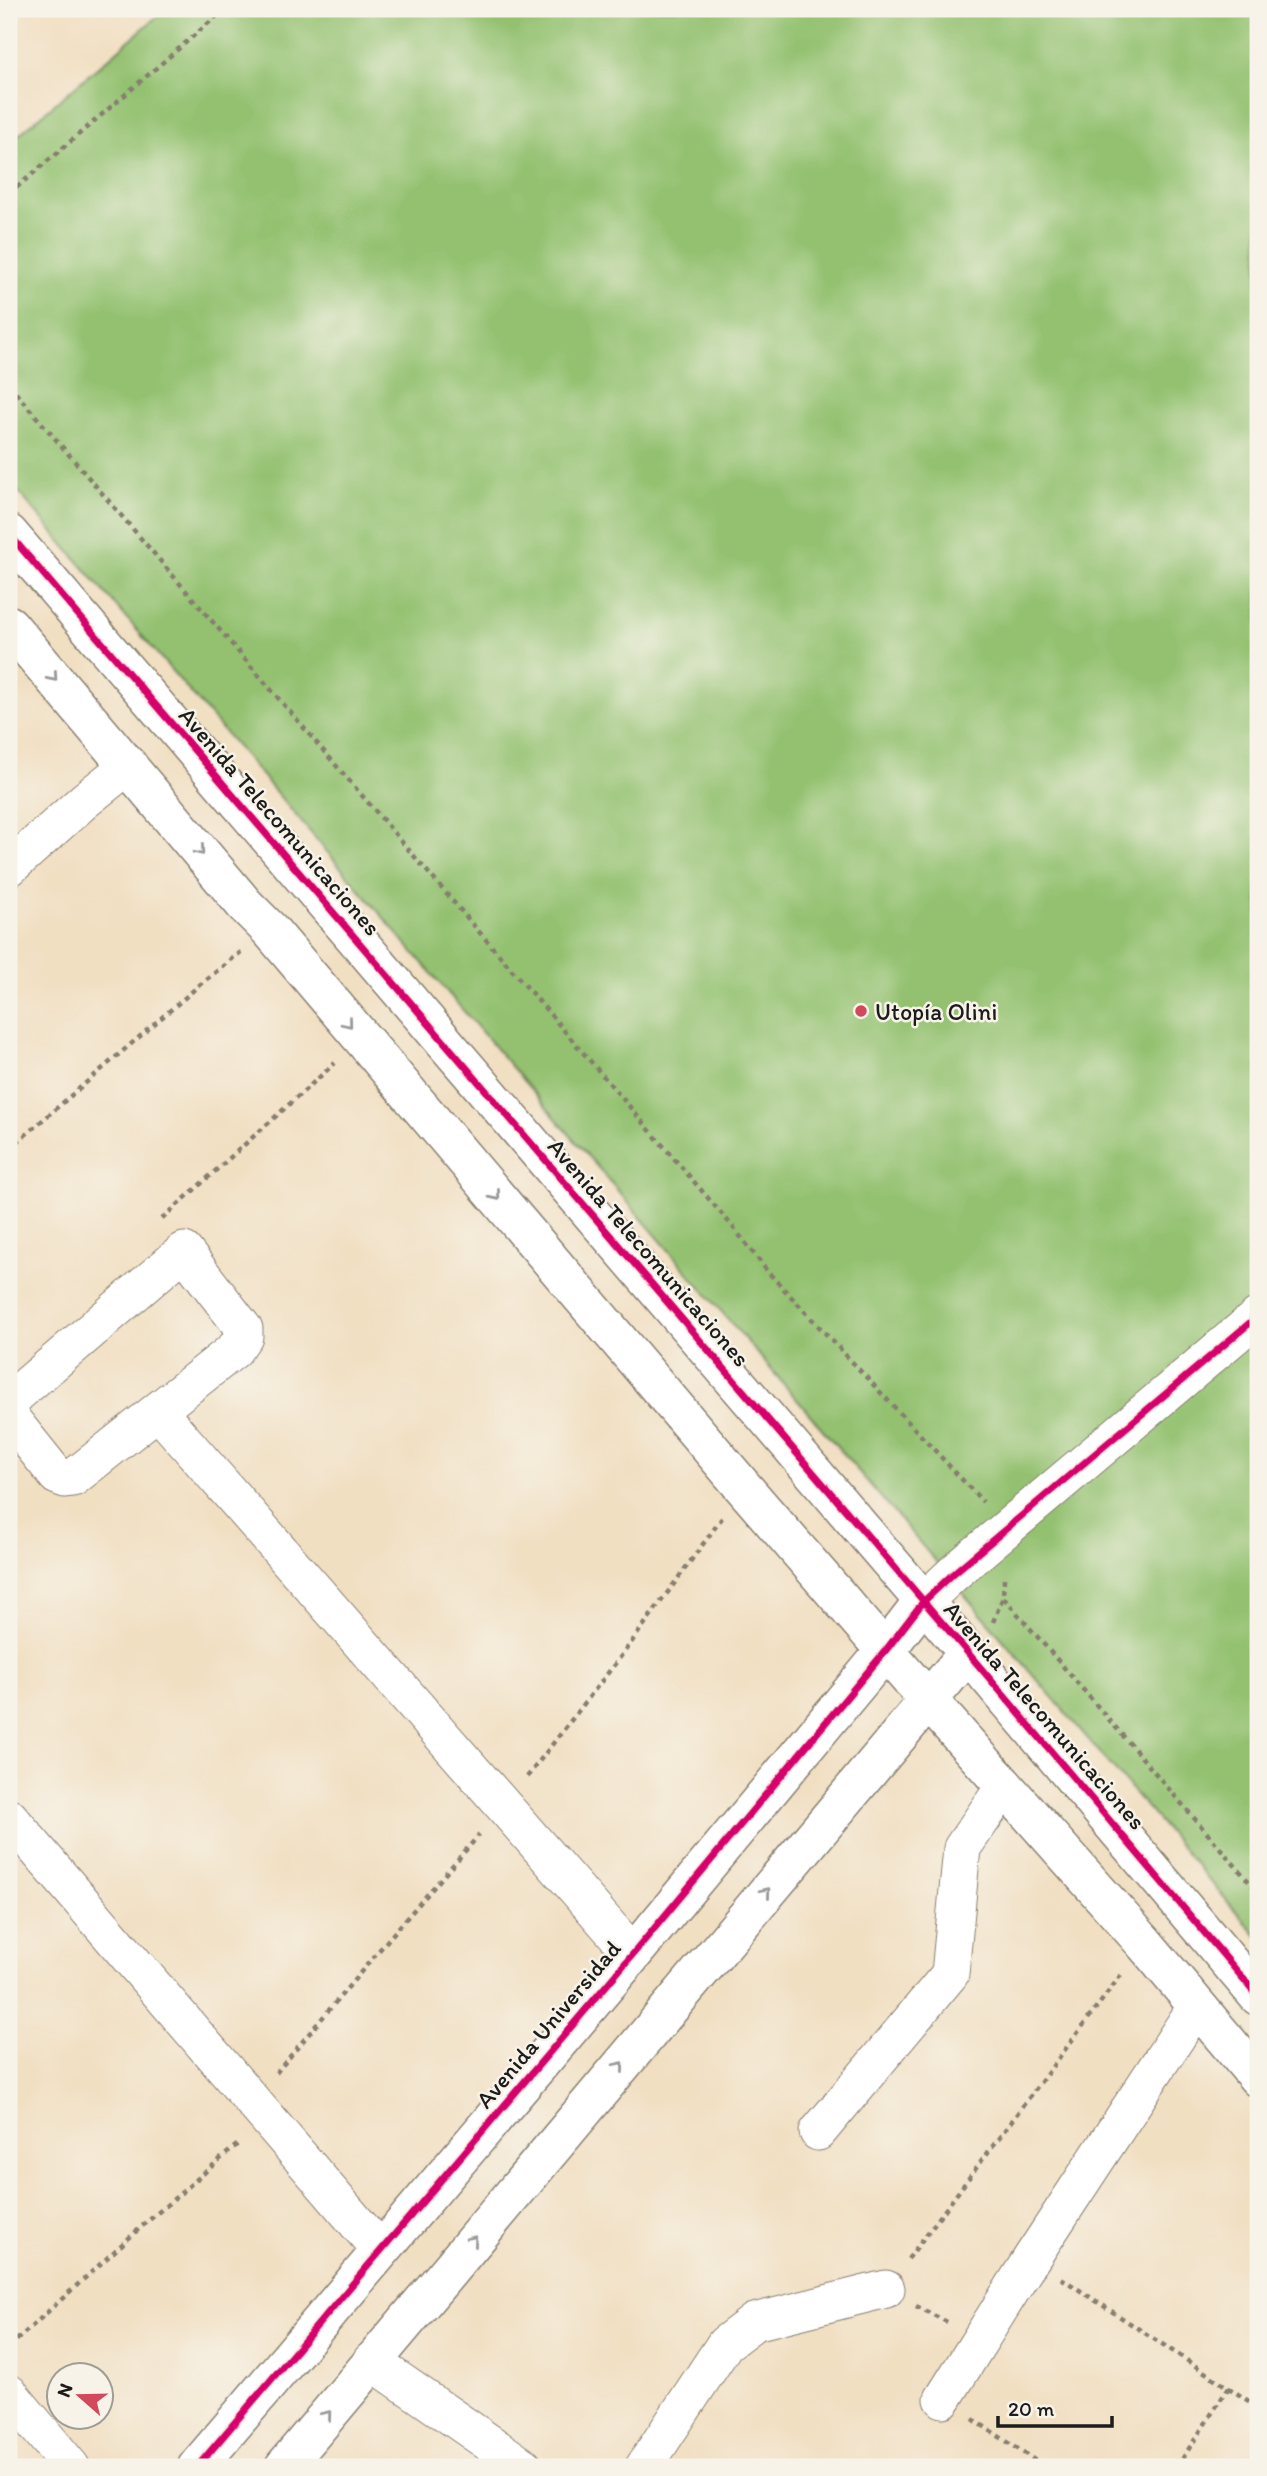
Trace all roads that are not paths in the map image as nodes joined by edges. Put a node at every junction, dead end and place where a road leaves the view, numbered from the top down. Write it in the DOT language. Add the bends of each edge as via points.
graph roads {
  1 [pos="9,534"];
  2 [pos="9,625"];
  3 [pos="129,765"];
  4 [pos="9,868"];
  5 [pos="1258,1315"];
  6 [pos="9,1406"];
  7 [pos="158,1411"];
  8 [pos="9,1416"];
  9 [pos="923,1602"];
  10 [pos="886,1650"];
  11 [pos="968,1653"];
  12 [pos="928,1700"];
  13 [pos="1005,1786"];
  14 [pos="9,1817"];
  15 [pos="633,1954"];
  16 [pos="1258,1996"];
  17 [pos="1197,2006"];
  18 [pos="1258,2078"];
  19 [pos="818,2132"];
  20 [pos="380,2250"];
  21 [pos="886,2289"];
  22 [pos="371,2361"];
  23 [pos="9,2393"];
  24 [pos="943,2399"];
  25 [pos="71,2467"];
  26 [pos="197,2467"];
  27 [pos="284,2467"];
  28 [pos="524,2467"];
  29 [pos="644,2467"];
  1 -- 9 [label="street, Avenida Telecomunicaciones"];
  2 -- 3 [label="street, one-way"];
  3 -- 4 [label="street"];
  3 -- 10 [label="street, one-way"];
  5 -- 9 [label="street"];
  6 -- 7 [label="street" via="16,1395 184,1251 240,1323 244,1336 234,1350"];
  7 -- 8 [label="street" via="81,1473 65,1479"];
  7 -- 15 [label="street"];
  9 -- 10 [label="street, Avenida Universidad"];
  9 -- 11 [label="street, Avenida Telecomunicaciones"];
  10 -- 12 [label="street"];
  10 -- 15 [label="street, Avenida Universidad"];
  11 -- 12 [label="street"];
  11 -- 16 [label="street, Avenida Telecomunicaciones"];
  12 -- 13 [label="street"];
  22 -- 12 [label="street, one-way"];
  13 -- 17 [label="street"];
  13 -- 19 [label="street" via="962,1848 950,1974"];
  14 -- 20 [label="street"];
  15 -- 20 [label="street, Avenida Universidad"];
  17 -- 18 [label="street"];
  17 -- 24 [label="street"];
  20 -- 26 [label="street, Avenida Universidad"];
  21 -- 29 [label="street" via="754,2322 725,2344"];
  27 -- 22 [label="street, one-way"];
  22 -- 28 [label="street"];
  23 -- 25 [label="street"];
}
